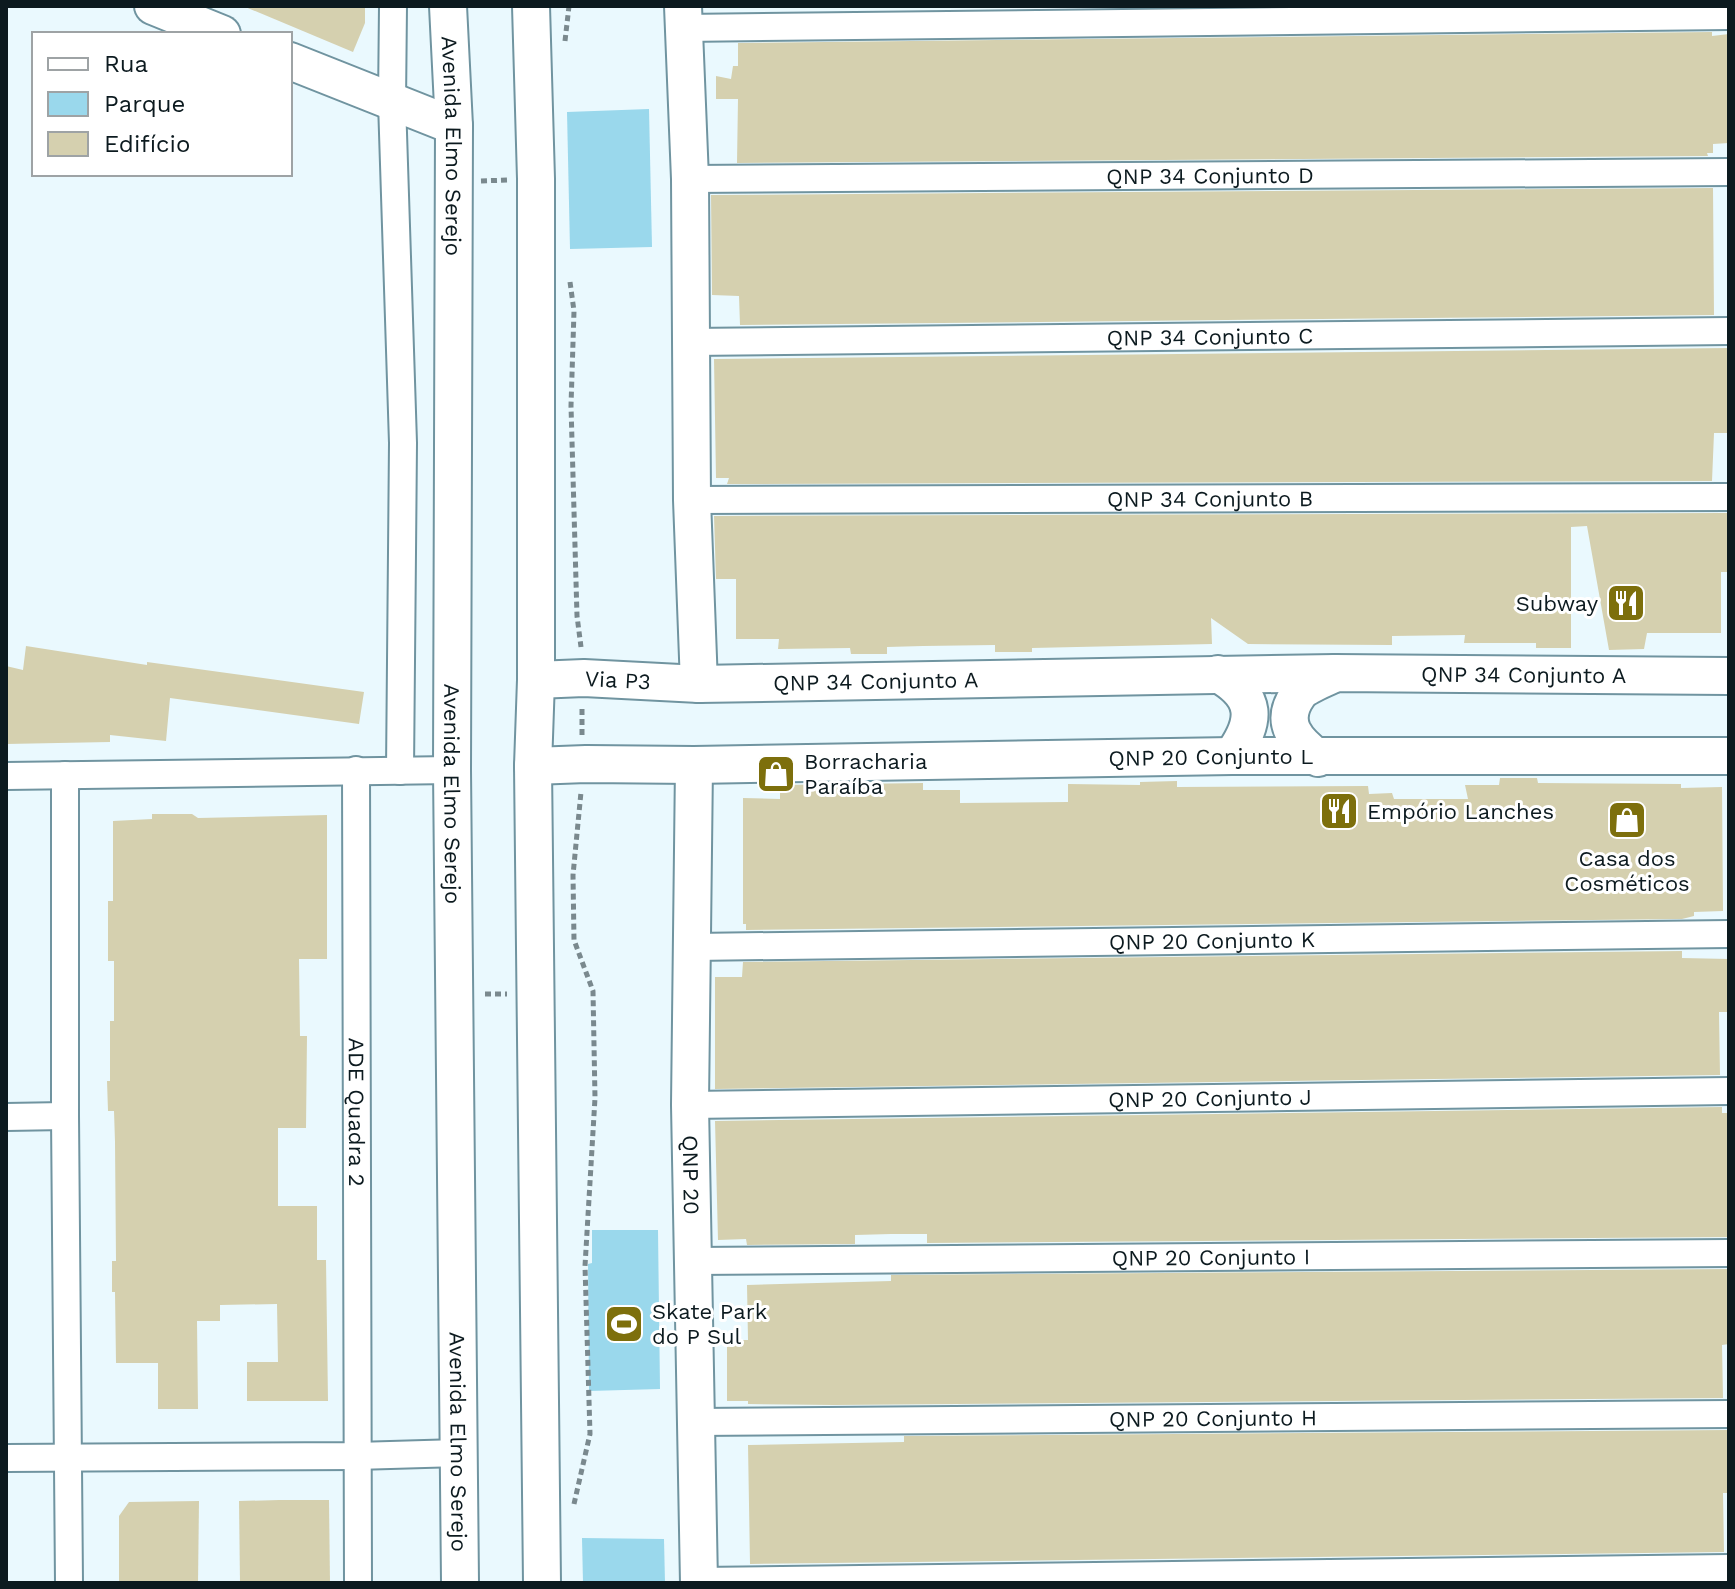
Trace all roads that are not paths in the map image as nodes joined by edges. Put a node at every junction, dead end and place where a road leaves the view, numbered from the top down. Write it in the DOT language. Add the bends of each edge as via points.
graph roads {
  1 [pos="154,6"];
  2 [pos="393,6"];
  3 [pos="448,6"];
  4 [pos="531,6"];
  5 [pos="1729,16"];
  6 [pos="683,17"];
  7 [pos="217,32"];
  8 [pos="292,62"];
  9 [pos="392,102"];
  10 [pos="454,126"];
  11 [pos="1729,172"];
  12 [pos="690,179"];
  13 [pos="1729,331"];
  14 [pos="690,342"];
  15 [pos="1729,497"];
  16 [pos="692,500"];
  17 [pos="1335,673"];
  18 [pos="1218,674"];
  19 [pos="1729,676"];
  20 [pos="536,680"];
  21 [pos="699,684"];
  22 [pos="1232,756"];
  23 [pos="1729,756"];
  24 [pos="1318,758"];
  25 [pos="694,765"];
  26 [pos="533,766"];
  27 [pos="356,770"];
  28 [pos="452,770"];
  29 [pos="400,771"];
  30 [pos="65,775"];
  31 [pos="6,776"];
  32 [pos="1729,934"];
  33 [pos="694,947"];
  34 [pos="1729,1091"];
  35 [pos="690,1105"];
  36 [pos="65,1116"];
  37 [pos="6,1117"];
  38 [pos="1729,1253"];
  39 [pos="693,1261"];
  40 [pos="1729,1414"];
  41 [pos="695,1422"];
  42 [pos="459,1453"];
  43 [pos="356,1456"];
  44 [pos="6,1458"];
  45 [pos="68,1458"];
  46 [pos="1729,1568"];
  47 [pos="699,1582"];
  48 [pos="69,1583"];
  49 [pos="358,1583"];
  50 [pos="460,1583"];
  51 [pos="542,1583"];
  1 -- 7 [label="street"];
  2 -- 9 [label="street"];
  3 -- 10 [label="street, Avenida Elmo Serejo"];
  4 -- 20 [label="street"];
  5 -- 6 [label="street"];
  6 -- 12 [label="street"];
  8 -- 9 [label="street"];
  9 -- 10 [label="street"];
  9 -- 29 [label="street" via="403,443"];
  10 -- 28 [label="street, Avenida Elmo Serejo"];
  11 -- 12 [label="street, QNP 34 Conjunto D"];
  12 -- 14 [label="street"];
  13 -- 14 [label="street, QNP 34 Conjunto C"];
  14 -- 16 [label="street"];
  15 -- 16 [label="street, QNP 34 Conjunto B"];
  16 -- 21 [label="street"];
  17 -- 18 [label="street, QNP 34 Conjunto A"];
  17 -- 19 [label="street, QNP 34 Conjunto A"];
  17 -- 24 [label="street" via="1298,693 1289,716 1295,740"];
  18 -- 21 [label="street, QNP 34 Conjunto A"];
  18 -- 22 [label="street" via="1238,685 1247,700 1249,723"];
  20 -- 21 [label="street, Via P3"];
  20 -- 26 [label="street"];
  22 -- 24 [label="street, QNP 20 Conjunto L"];
  22 -- 25 [label="street, QNP 20 Conjunto L"];
  23 -- 24 [label="street, QNP 20 Conjunto L"];
  25 -- 26 [label="street"];
  25 -- 33 [label="street, QNP 20"];
  26 -- 51 [label="street"];
  27 -- 29 [label="street"];
  27 -- 30 [label="street"];
  27 -- 43 [label="street, ADE Quadra 2"];
  28 -- 29 [label="street"];
  28 -- 42 [label="street, Avenida Elmo Serejo"];
  30 -- 31 [label="street"];
  30 -- 36 [label="street"];
  32 -- 33 [label="street, QNP 20 Conjunto K"];
  33 -- 35 [label="street, QNP 20"];
  34 -- 35 [label="street, QNP 20 Conjunto J"];
  35 -- 39 [label="street, QNP 20"];
  36 -- 37 [label="street"];
  36 -- 45 [label="street"];
  38 -- 39 [label="street, QNP 20 Conjunto I"];
  39 -- 41 [label="street, QNP 20"];
  40 -- 41 [label="street, QNP 20 Conjunto H"];
  41 -- 47 [label="street, QNP 20"];
  42 -- 43 [label="street"];
  42 -- 50 [label="street, Avenida Elmo Serejo"];
  43 -- 45 [label="street"];
  43 -- 49 [label="street, ADE Quadra 2"];
  44 -- 45 [label="street"];
  45 -- 48 [label="street"];
  46 -- 47 [label="street"];
}
